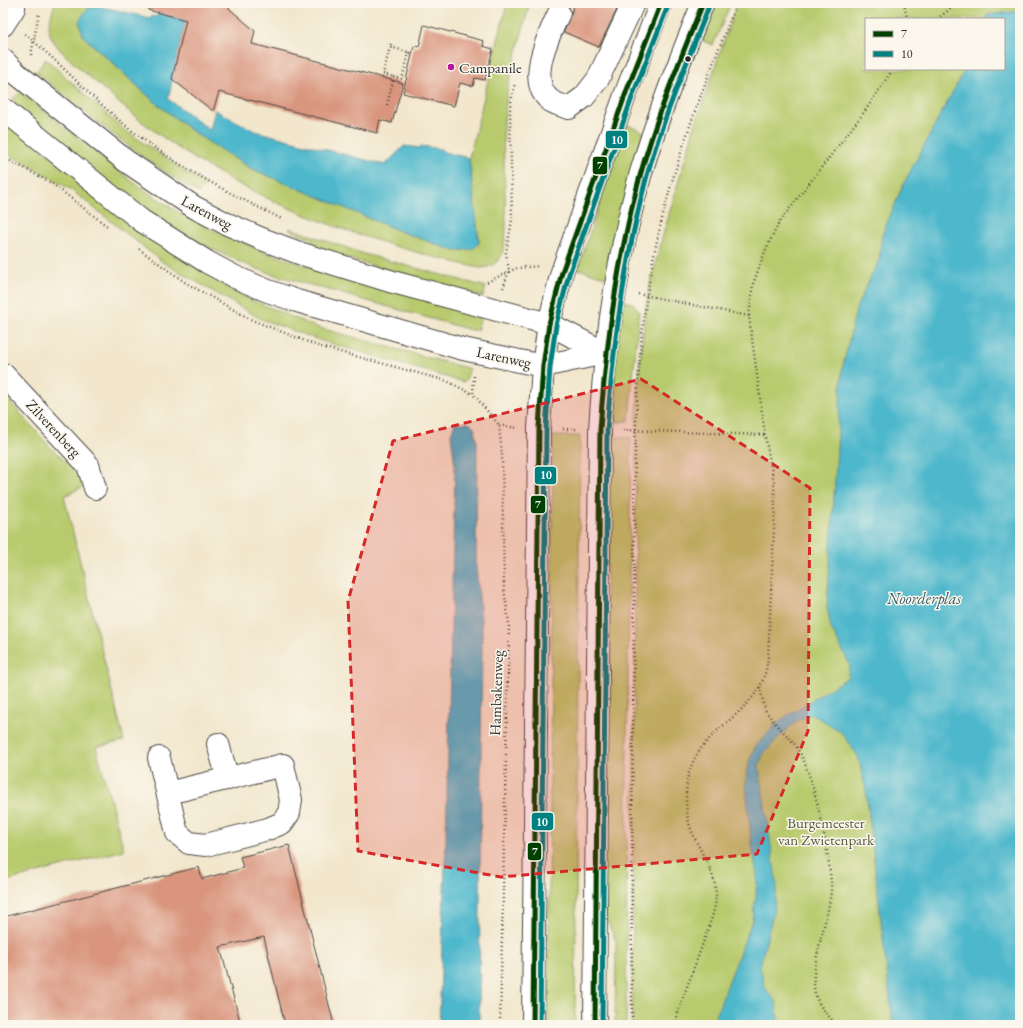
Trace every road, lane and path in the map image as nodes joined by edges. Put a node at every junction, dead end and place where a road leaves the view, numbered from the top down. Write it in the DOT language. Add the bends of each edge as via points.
graph roads {
  1 [pos="14,3"];
  2 [pos="661,3"];
  3 [pos="703,3"];
  4 [pos="737,3"];
  5 [pos="904,3"];
  6 [pos="958,3"];
  7 [pos="632,5"];
  8 [pos="39,10"];
  9 [pos="558,13"];
  10 [pos="907,18"];
  11 [pos="938,18"];
  12 [pos="3,25"];
  13 [pos="24,32"];
  14 [pos="648,33"];
  15 [pos="34,41"];
  16 [pos="390,44"];
  17 [pos="390,47"];
  18 [pos="30,57"];
  19 [pos="3,60"];
  20 [pos="892,70"];
  21 [pos="516,76"];
  22 [pos="394,77"];
  23 [pos="387,105"];
  24 [pos="3,109"];
  25 [pos="285,220"];
  26 [pos="538,266"];
  27 [pos="509,271"];
  28 [pos="485,282"];
  29 [pos="647,296"];
  30 [pos="749,316"];
  31 [pos="549,324"];
  32 [pos="605,353"];
  33 [pos="544,366"];
  34 [pos="475,372"];
  35 [pos="3,374"];
  36 [pos="499,425"];
  37 [pos="522,428"];
  38 [pos="559,428"];
  39 [pos="581,429"];
  40 [pos="636,431"];
  41 [pos="765,435"];
  42 [pos="95,488"];
  43 [pos="760,686"];
  44 [pos="218,744"];
  45 [pos="160,758"];
  46 [pos="228,778"];
  47 [pos="168,793"];
  48 [pos="500,1025"];
  49 [pos="533,1025"];
  50 [pos="595,1025"];
  51 [pos="632,1025"];
  52 [pos="675,1025"];
  53 [pos="836,1025"];
  1 -- 12 [label="main road" via="14,8"];
  2 -- 14 [label="main road"];
  3 -- 32 [label="main road" via="671,83 640,176 614,288"];
  4 -- 29 [label="path" via="678,160 660,226"];
  5 -- 10 [label="path"];
  6 -- 11 [label="path"];
  7 -- 9 [label="main road" via="598,79 584,98 569,108 551,101 544,92 540,76 541,54"];
  7 -- 14 [label="main road"];
  8 -- 15 [label="path"];
  13 -- 15 [label="path, Larenweg"];
  14 -- 31 [label="main road" via="568,254"];
  15 -- 18 [label="path"];
  15 -- 25 [label="path, Larenweg" via="120,121 181,165 233,195"];
  16 -- 17 [label="path"];
  17 -- 22 [label="path" via="383,74"];
  17 -- 22 [label="path" via="410,53 402,79"];
  19 -- 31 [label="main road, Larenweg" via="126,161 194,207 225,223 284,247 393,282"];
  20 -- 30 [label="path" via="865,111 780,222 766,249 753,284"];
  21 -- 27 [label="path" via="510,108 512,220 506,253"];
  22 -- 23 [label="path"];
  24 -- 33 [label="main road, Larenweg" via="142,221 235,277 297,302 481,353"];
  26 -- 27 [label="path"];
  27 -- 28 [label="path" via="492,281"];
  29 -- 30 [label="path"];
  29 -- 40 [label="path" via="639,368"];
  30 -- 41 [label="path"];
  31 -- 32 [label="main road, Larenweg"];
  31 -- 33 [label="main road"];
  32 -- 33 [label="main road, Larenweg"];
  32 -- 50 [label="main road" via="600,430"];
  33 -- 49 [label="main road" via="539,428"];
  34 -- 36 [label="path" via="472,380 473,394"];
  35 -- 42 [label="main road, Zilverenberg" via="88,465"];
  36 -- 37 [label="path"];
  36 -- 48 [label="path, Hambakenweg" via="502,455 504,589 509,622"];
  38 -- 39 [label="path"];
  40 -- 41 [label="path"];
  40 -- 51 [label="path"];
  41 -- 43 [label="path" via="774,483 775,507 768,657 766,672"];
  43 -- 52 [label="path" via="751,699 697,750 689,772 686,796 689,824 708,863 716,897 713,916"];
  43 -- 53 [label="path" via="766,712 789,736 801,755 812,787 828,856 831,884 829,909 813,981 818,1002"];
  44 -- 46 [label="main road"];
  45 -- 47 [label="main road"];
  46 -- 47 [label="main road"];
  46 -- 47 [label="main road" via="283,765 291,800 289,813 282,823 268,830 206,844 189,843 177,833"];
}
